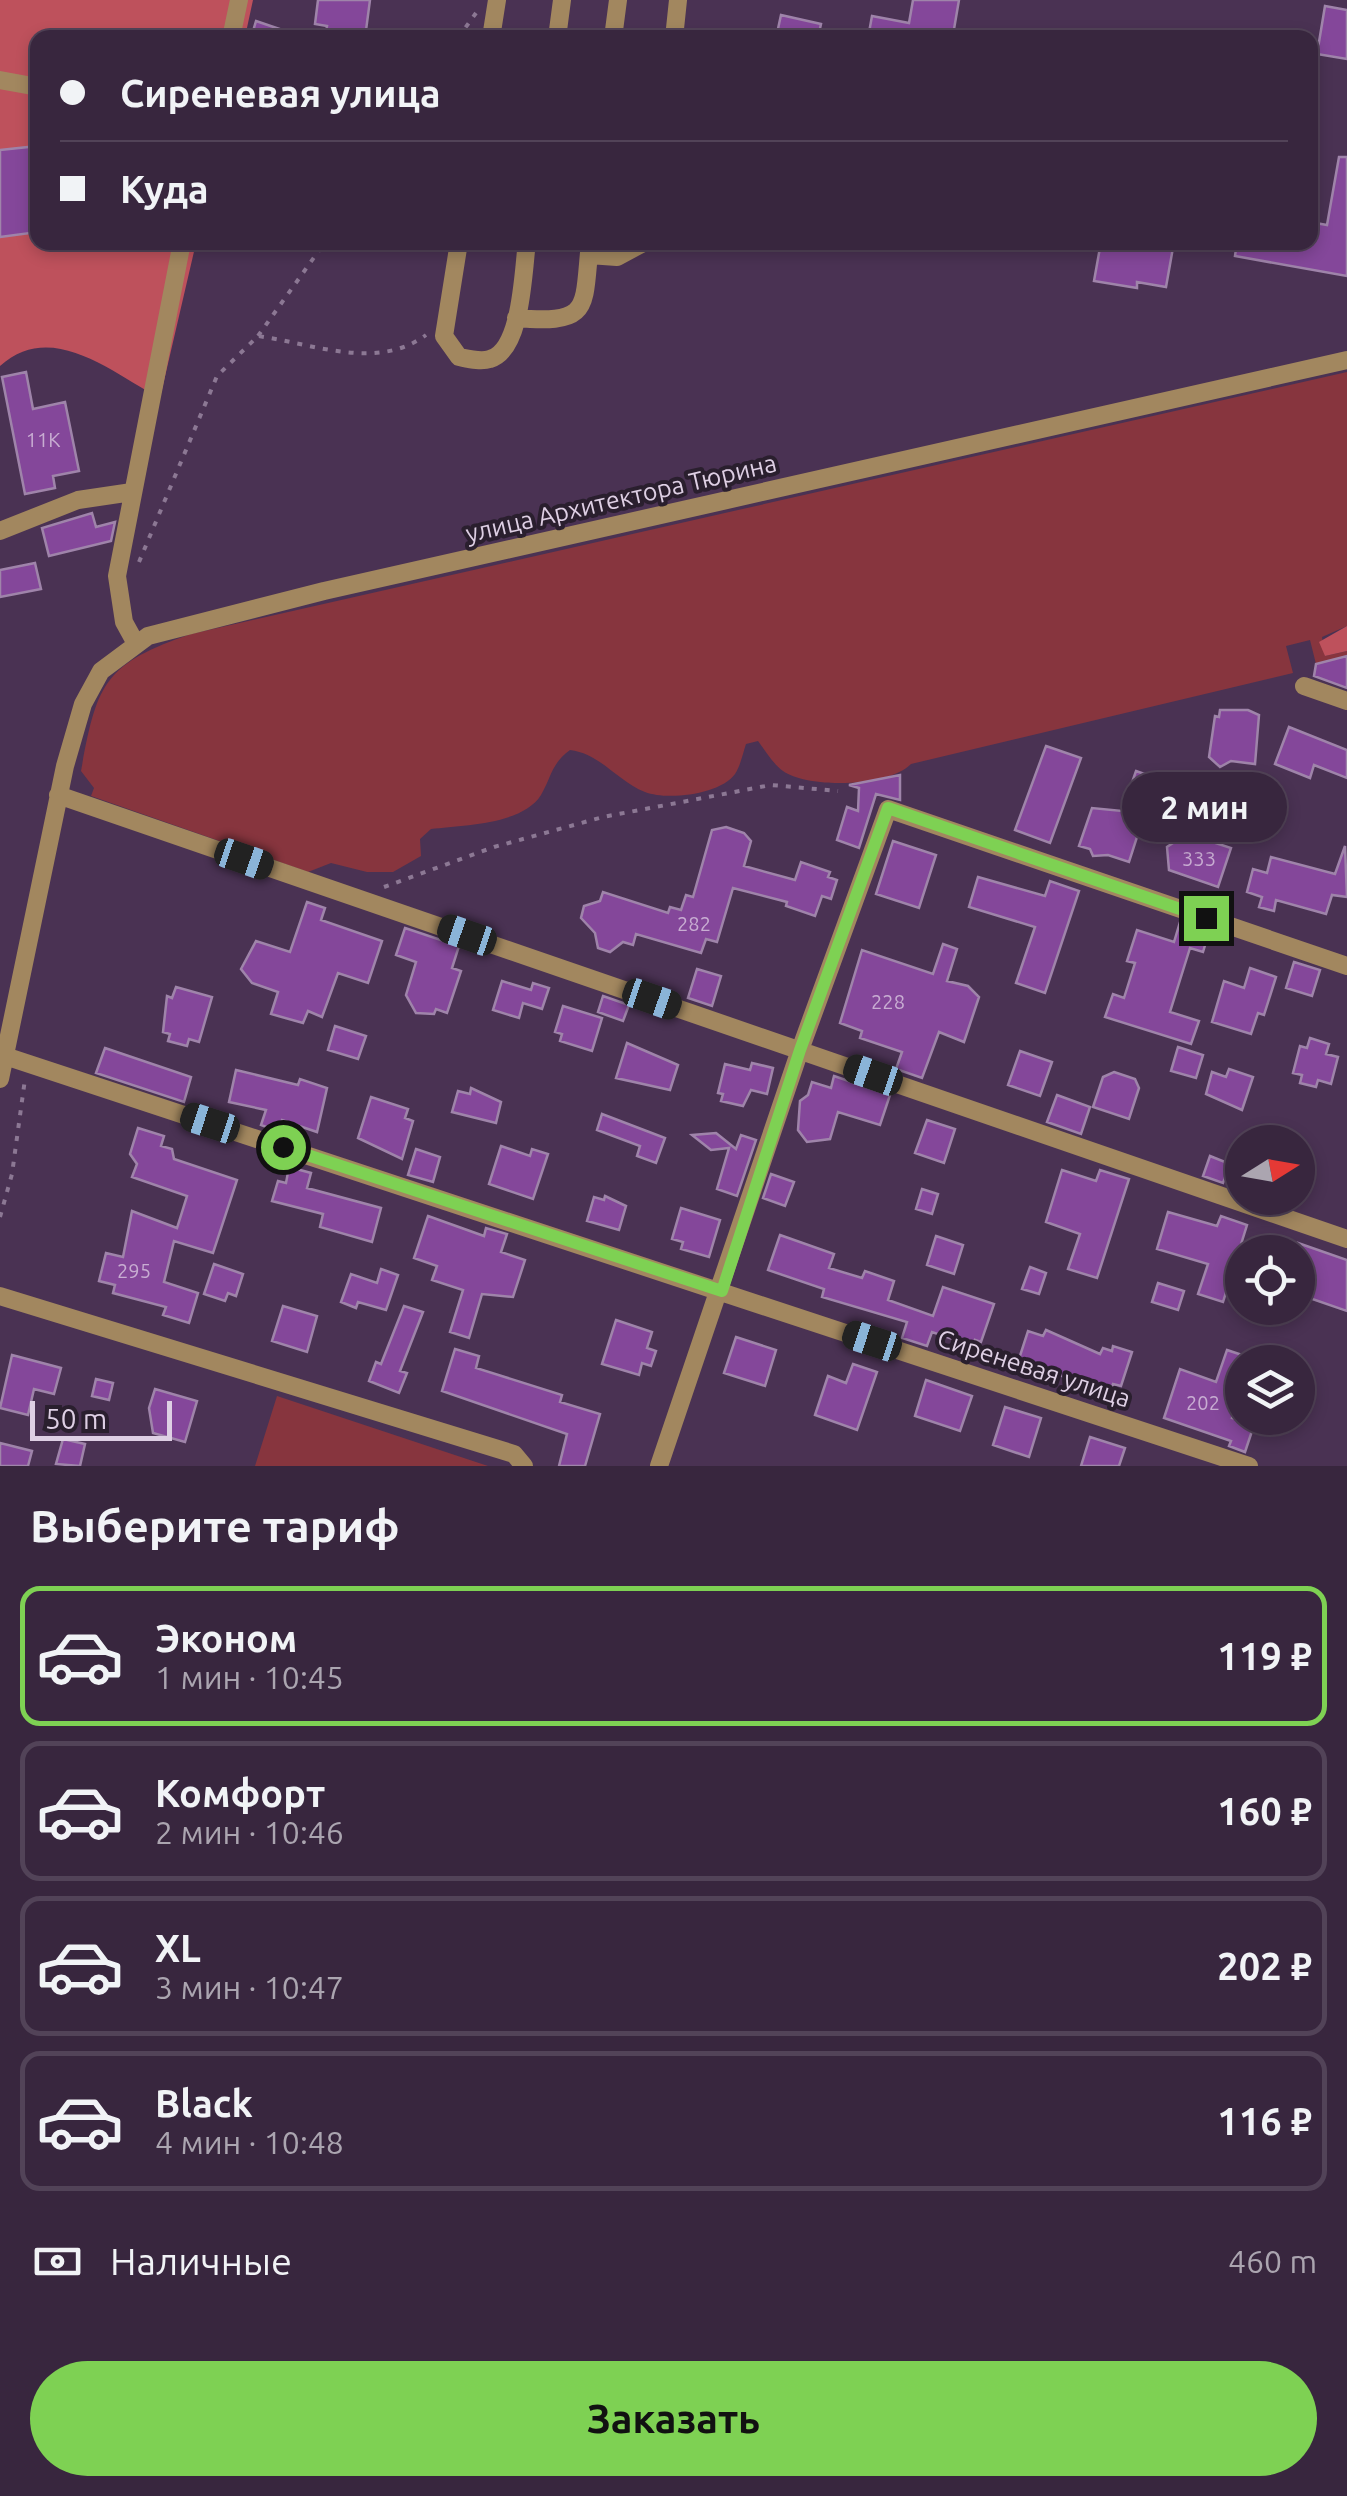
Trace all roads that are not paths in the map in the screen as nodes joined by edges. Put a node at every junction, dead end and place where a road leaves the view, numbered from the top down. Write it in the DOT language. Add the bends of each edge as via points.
graph roads {
  1 [pos="240,0"];
  2 [pos="498,0"];
  3 [pos="562,0"];
  4 [pos="618,0"];
  5 [pos="678,0"];
  6 [pos="233,30"];
  7 [pos="493,30"];
  8 [pos="558,30"];
  9 [pos="615,30"];
  10 [pos="675,30"];
  11 [pos="0,80"];
  12 [pos="30,86"];
  13 [pos="180,250"];
  14 [pos="457,250"];
  15 [pos="526,250"];
  16 [pos="590,250"];
  17 [pos="596,250"];
  18 [pos="637,250"];
  19 [pos="516,318"];
  20 [pos="1347,360"];
  21 [pos="132,492"];
  22 [pos="0,530"];
  23 [pos="135,642"];
  24 [pos="1304,686"];
  25 [pos="1347,700"];
  26 [pos="58,795"];
  27 [pos="1347,966"];
  28 [pos="8,999"];
  29 [pos="800,1050"];
  30 [pos="5,1056"];
  31 [pos="0,1079"];
  32 [pos="1347,1238"];
  33 [pos="722,1291"];
  34 [pos="0,1296"];
  35 [pos="524,1466"];
  36 [pos="659,1466"];
  37 [pos="1249,1466"];
  1 -- 6 [label="street"];
  2 -- 7 [label="street"];
  3 -- 8 [label="street"];
  4 -- 9 [label="street"];
  5 -- 10 [label="street"];
  11 -- 12 [label="street"];
  13 -- 21 [label="street"];
  14 -- 19 [label="street" via="444,336 459,357 487,361 500,354"];
  15 -- 19 [label="street"];
  16 -- 19 [label="street" via="584,301 572,317"];
  17 -- 18 [label="street" via="617,257"];
  20 -- 23 [label="street, улица Архитектора Тюрина" via="344,587"];
  21 -- 22 [label="street" via="78,500"];
  21 -- 23 [label="street" via="117,595"];
  23 -- 26 [label="street, улица Архитектора Тюрина" via="91,686"];
  24 -- 25 [label="street"];
  26 -- 28 [label="street, улица Архитектора Тюрина"];
  26 -- 29 [label="street"];
  27 -- 29 [label="street" via="888,808"];
  28 -- 30 [label="street, улица Архитектора Тюрина"];
  29 -- 32 [label="street"];
  29 -- 33 [label="street"];
  30 -- 31 [label="street, улица Архитектора Тюрина"];
  30 -- 33 [label="street, Сиреневая улица"];
  33 -- 36 [label="street"];
  33 -- 37 [label="street, Сиреневая улица"];
  34 -- 35 [label="street" via="514,1454"];
}
